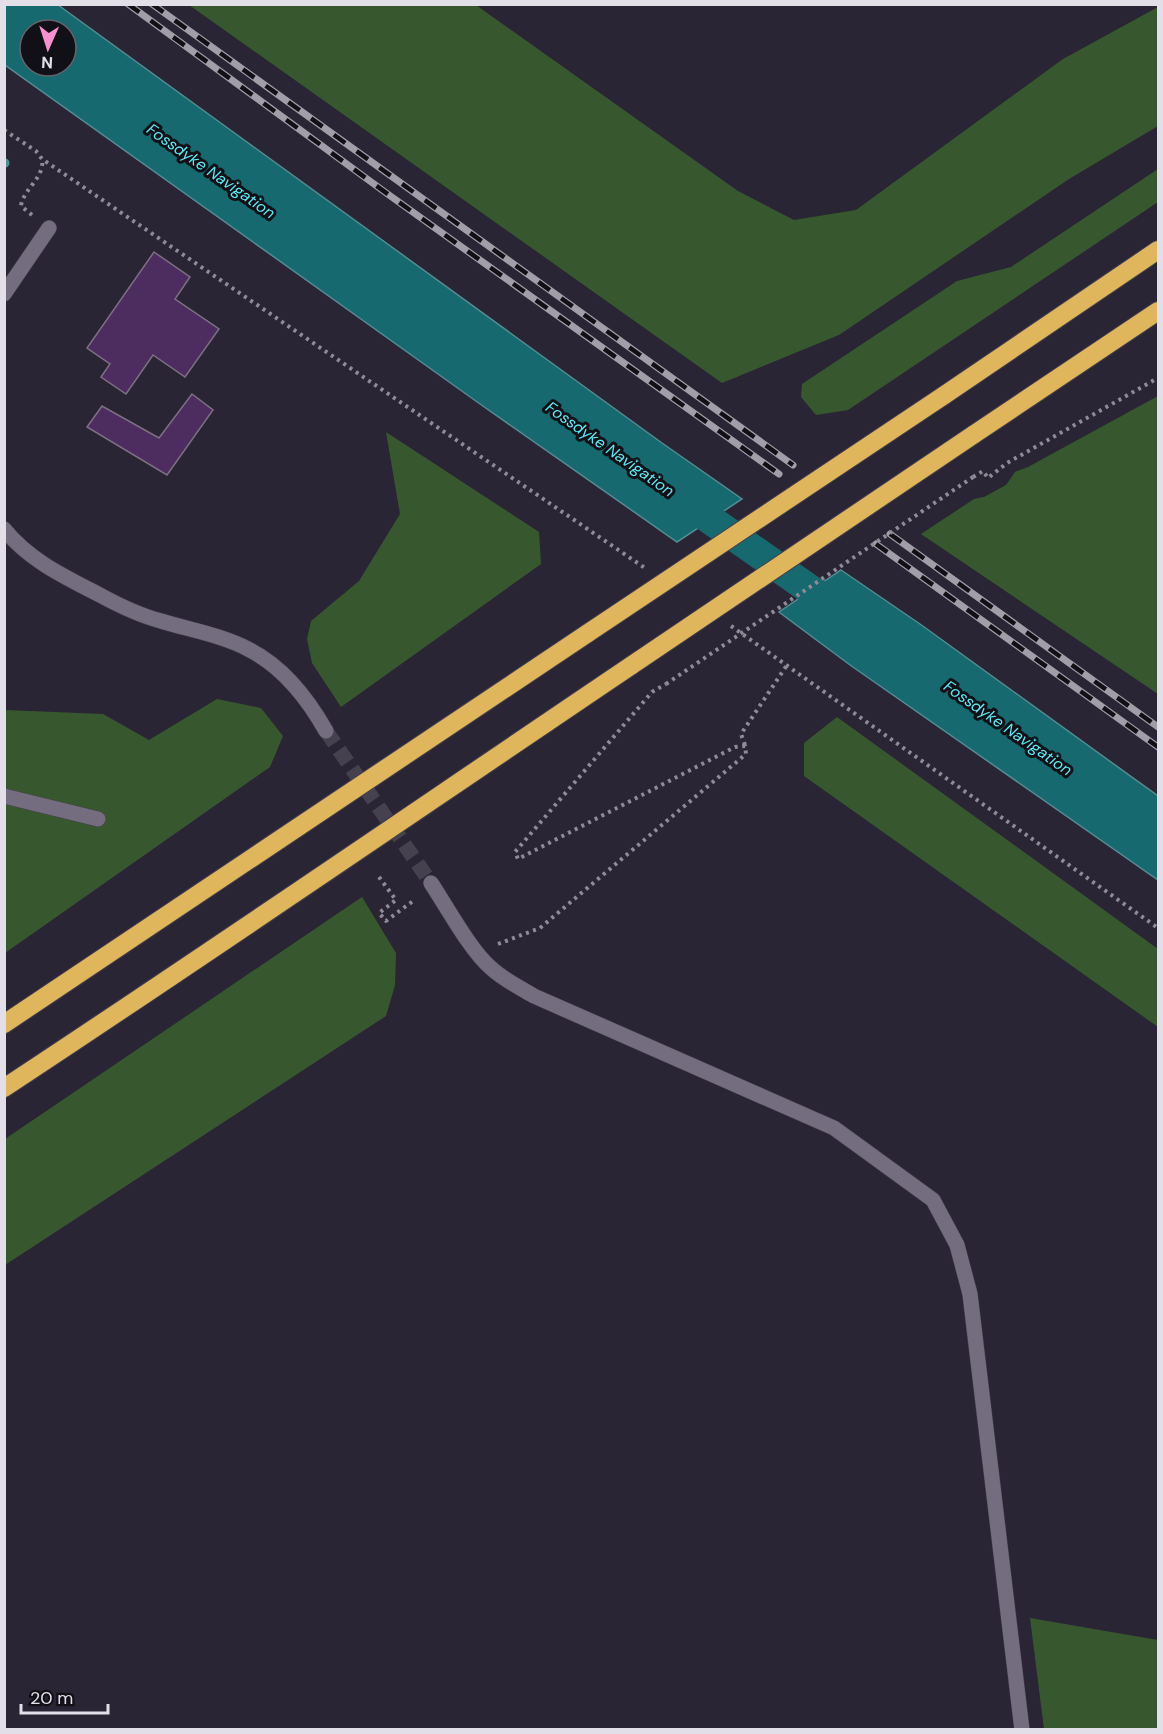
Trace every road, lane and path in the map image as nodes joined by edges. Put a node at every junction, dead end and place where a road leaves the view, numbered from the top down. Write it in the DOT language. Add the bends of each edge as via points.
graph roads {
  1 [pos="4,130"];
  2 [pos="42,159"];
  3 [pos="49,228"];
  4 [pos="1158,250"];
  5 [pos="4,294"];
  6 [pos="1158,311"];
  7 [pos="1158,378"];
  8 [pos="4,529"];
  9 [pos="650,571"];
  10 [pos="728,625"];
  11 [pos="787,665"];
  12 [pos="326,731"];
  13 [pos="745,746"];
  14 [pos="4,795"];
  15 [pos="98,819"];
  16 [pos="379,876"];
  17 [pos="431,883"];
  18 [pos="413,901"];
  19 [pos="1158,928"];
  20 [pos="479,955"];
  21 [pos="4,1024"];
  22 [pos="4,1088"];
  23 [pos="1022,1730"];
  1 -- 2 [label="path"];
  2 -- 3 [label="path" via="39,174 21,206"];
  2 -- 9 [label="path"];
  3 -- 5 [label="lane"];
  4 -- 21 [label="highway, bridge"];
  6 -- 22 [label="highway, bridge"];
  7 -- 13 [label="path, bridge" via="1007,463 988,478 984,471 973,477 652,692 515,852 518,859 735,747"];
  8 -- 12 [label="lane" via="36,560 134,612 250,650 280,671"];
  10 -- 11 [label="path"];
  11 -- 13 [label="path" via="741,734"];
  11 -- 19 [label="path"];
  13 -- 20 [label="path" via="746,754 540,928"];
  14 -- 15 [label="lane"];
  16 -- 18 [label="path" via="396,900 379,913 386,921"];
  17 -- 20 [label="lane"];
  20 -- 23 [label="lane" via="503,978 534,996 834,1128 933,1200 957,1245 970,1294"];
}
